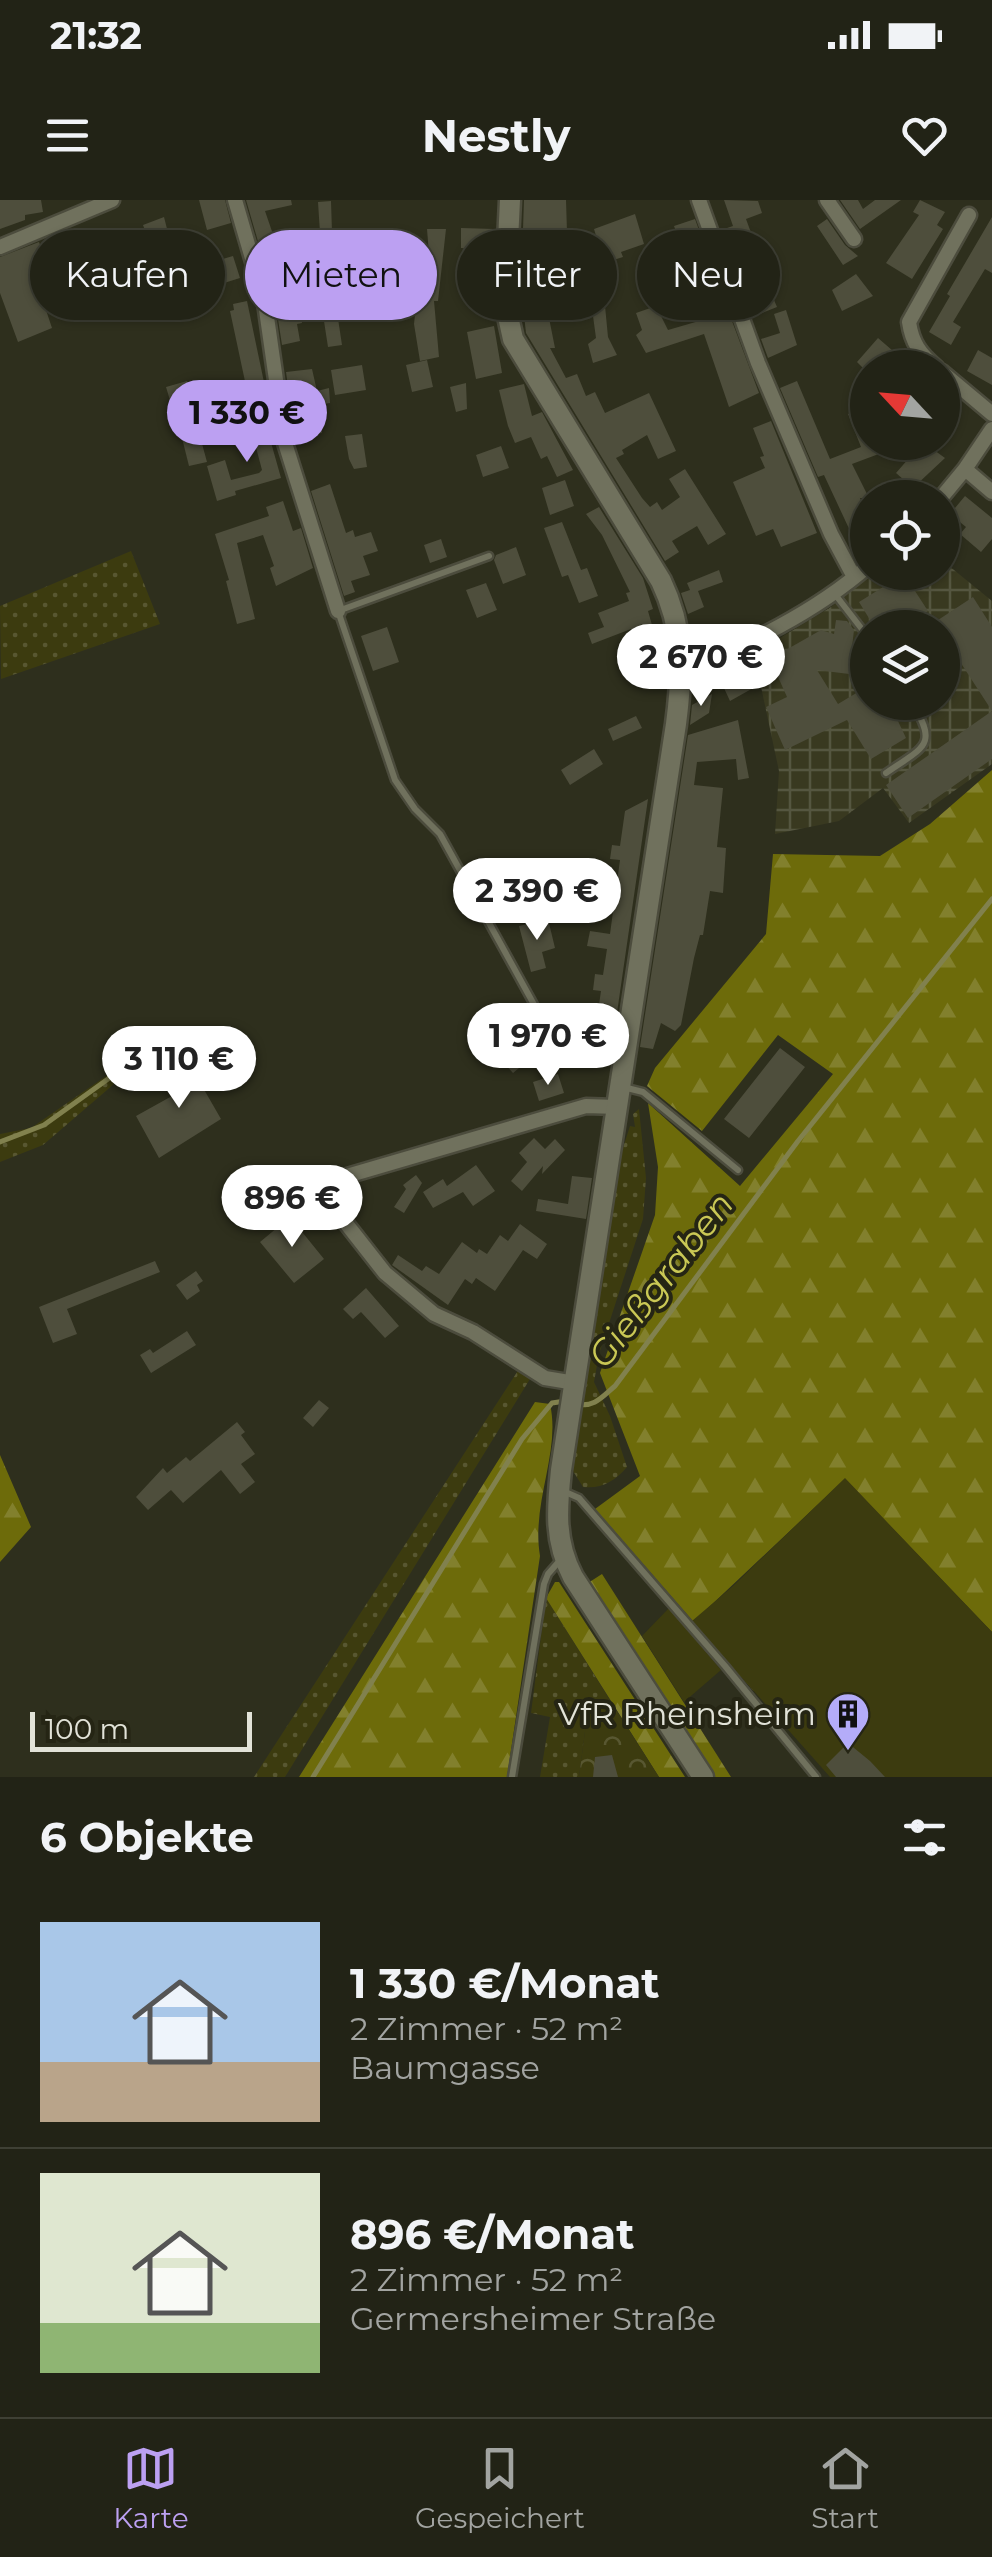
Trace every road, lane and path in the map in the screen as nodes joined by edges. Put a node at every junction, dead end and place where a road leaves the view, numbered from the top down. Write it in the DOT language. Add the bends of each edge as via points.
graph roads {
  1 [pos="112,200"];
  2 [pos="235,200"];
  3 [pos="510,200"];
  4 [pos="700,200"];
  5 [pos="828,200"];
  6 [pos="970,215"];
  7 [pos="854,239"];
  8 [pos="0,247"];
  9 [pos="918,350"];
  10 [pos="960,387"];
  11 [pos="280,412"];
  12 [pos="992,414"];
  13 [pos="992,429"];
  14 [pos="218,430"];
  15 [pos="966,469"];
  16 [pos="956,480"];
  17 [pos="992,492"];
  18 [pos="489,556"];
  19 [pos="850,570"];
  20 [pos="850,580"];
  21 [pos="833,592"];
  22 [pos="338,610"];
  23 [pos="850,614"];
  24 [pos="683,672"];
  25 [pos="923,720"];
  26 [pos="886,773"];
  27 [pos="548,1030"];
  28 [pos="618,1097"];
  29 [pos="738,1170"];
  30 [pos="575,1387"];
  31 [pos="559,1490"];
  32 [pos="563,1557"];
  33 [pos="512,1777"];
  34 [pos="703,1777"];
  35 [pos="816,1777"];
  1 -- 8 [label="street"];
  2 -- 11 [label="street" via="265,303"];
  3 -- 24 [label="street" via="505,303 514,338 662,581 678,623"];
  4 -- 19 [label="street" via="758,364"];
  5 -- 7 [label="street"];
  6 -- 9 [label="street" via="909,322"];
  10 -- 12 [label="street"];
  11 -- 14 [label="lane"];
  11 -- 22 [label="street"];
  13 -- 15 [label="street"];
  15 -- 16 [label="street"];
  15 -- 17 [label="street"];
  18 -- 22 [label="lane"];
  20 -- 21 [label="street"];
  21 -- 23 [label="lane"];
  21 -- 24 [label="street" via="808,612"];
  22 -- 27 [label="lane" via="395,780 440,834"];
  24 -- 28 [label="street"];
  25 -- 26 [label="lane" via="928,738"];
  28 -- 29 [label="lane" via="643,1092"];
  28 -- 30 [label="street"];
  28 -- 30 [label="street" via="316,1185 385,1273 434,1314 546,1378"];
  30 -- 31 [label="street"];
  31 -- 32 [label="street" via="556,1524"];
  31 -- 35 [label="lane" via="578,1498"];
  32 -- 33 [label="lane" via="544,1584"];
  32 -- 34 [label="street"];
}
